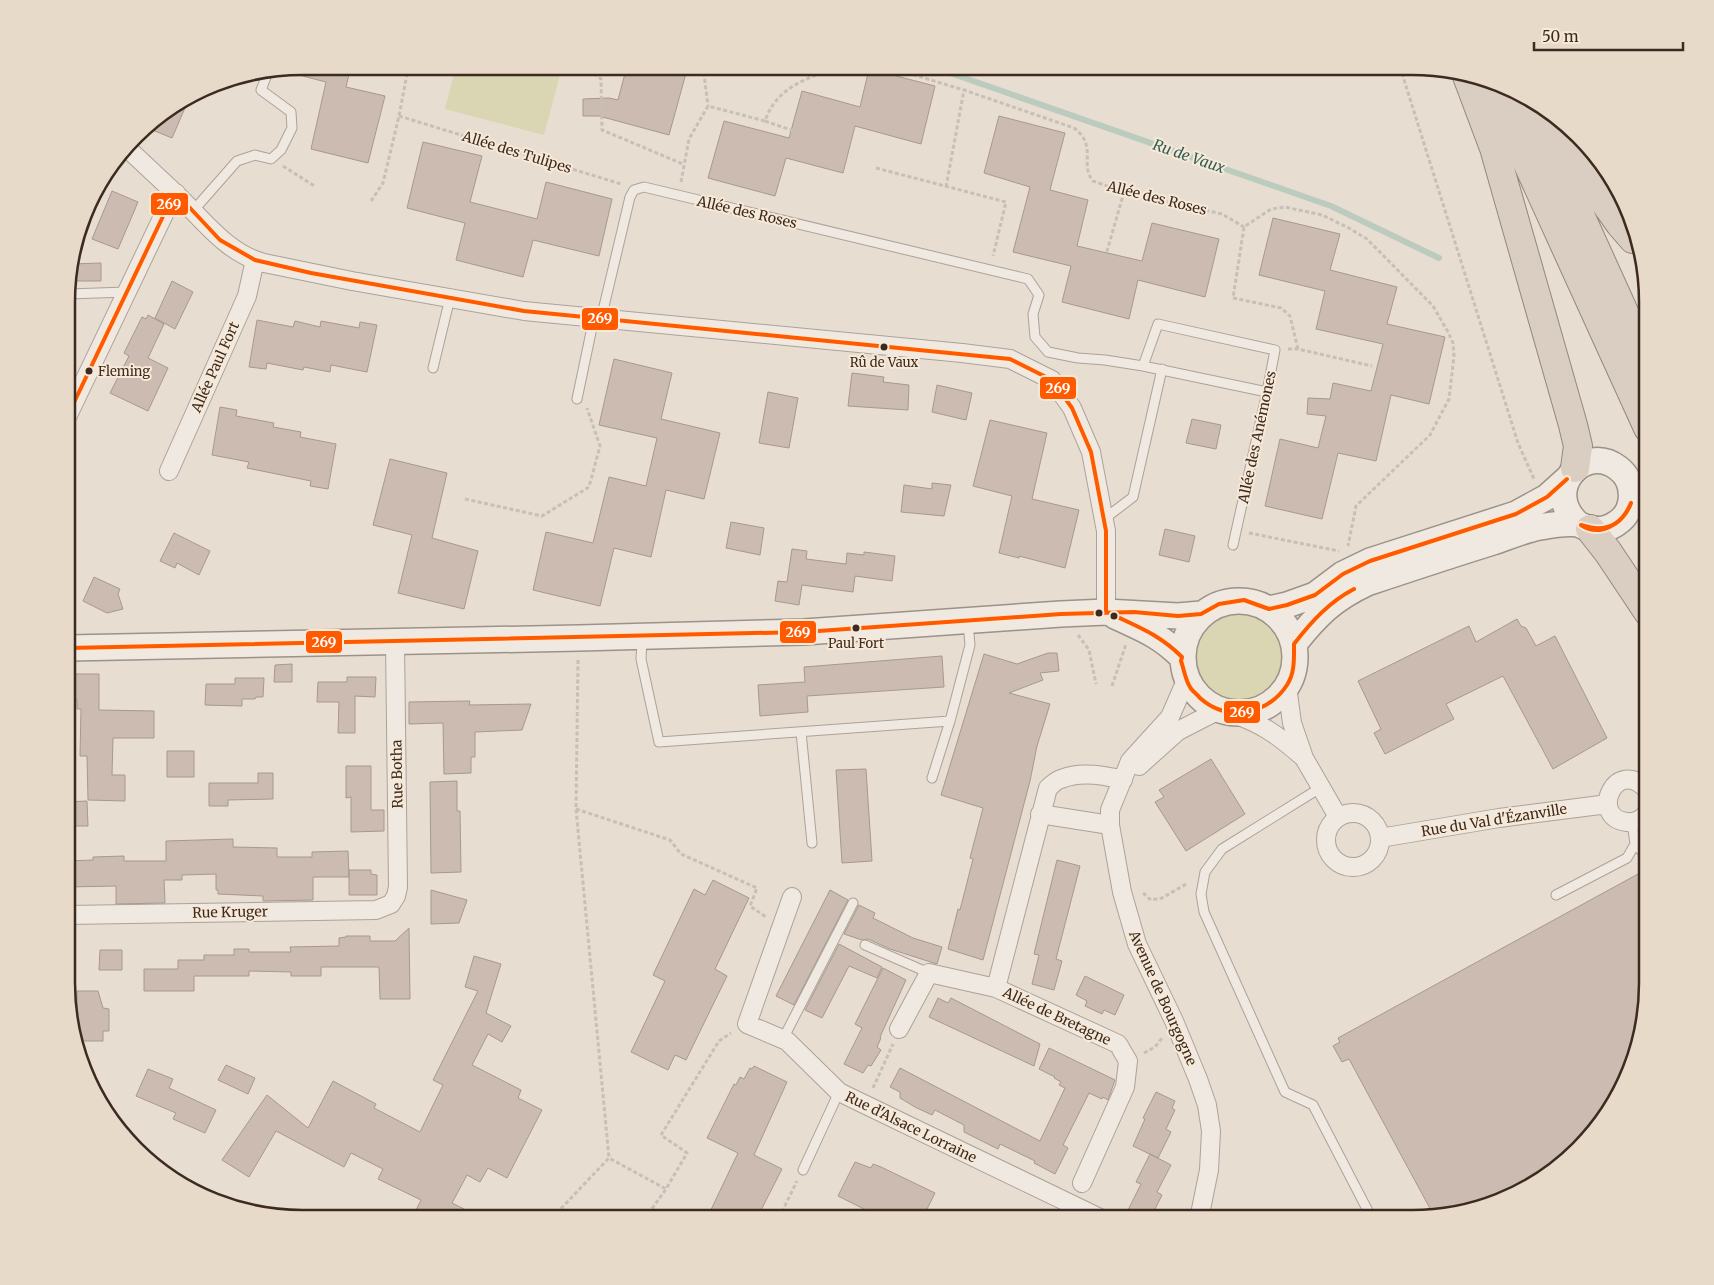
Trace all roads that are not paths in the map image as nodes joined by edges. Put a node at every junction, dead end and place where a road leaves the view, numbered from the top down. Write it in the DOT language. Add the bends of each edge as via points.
graph roads {
  1 [pos="266,78"];
  2 [pos="1469,83"];
  3 [pos="1494,90"];
  4 [pos="1532,109"];
  5 [pos="1564,132"];
  6 [pos="131,152"];
  7 [pos="176,193"];
  8 [pos="193,211"];
  9 [pos="1628,234"];
  10 [pos="260,262"];
  11 [pos="127,292"];
  12 [pos="75,294"];
  13 [pos="450,298"];
  14 [pos="250,307"];
  15 [pos="598,318"];
  16 [pos="1639,345"];
  17 [pos="1143,366"];
  18 [pos="434,368"];
  19 [pos="1162,369"];
  20 [pos="1268,392"];
  21 [pos="577,399"];
  22 [pos="75,400"];
  23 [pos="1639,410"];
  24 [pos="169,471"];
  25 [pos="1571,474"];
  26 [pos="1639,482"];
  27 [pos="1104,518"];
  28 [pos="1584,526"];
  29 [pos="1233,545"];
  30 [pos="1639,598"];
  31 [pos="1268,609"];
  32 [pos="1106,612"];
  33 [pos="1202,614"];
  34 [pos="968,620"];
  35 [pos="642,636"];
  36 [pos="395,642"];
  37 [pos="1294,644"];
  38 [pos="75,648"];
  39 [pos="1185,668"];
  40 [pos="1287,686"];
  41 [pos="1225,711"];
  42 [pos="950,721"];
  43 [pos="800,732"];
  44 [pos="1304,758"];
  45 [pos="932,778"];
  46 [pos="1123,780"];
  47 [pos="1639,783"];
  48 [pos="1320,788"];
  49 [pos="1608,804"];
  50 [pos="1040,814"];
  51 [pos="1338,817"];
  52 [pos="1639,820"];
  53 [pos="1632,822"];
  54 [pos="1110,825"];
  55 [pos="1380,838"];
  56 [pos="812,843"];
  57 [pos="1634,844"];
  58 [pos="1639,849"];
  59 [pos="1556,895"];
  60 [pos="792,897"];
  61 [pos="853,903"];
  62 [pos="391,904"];
  63 [pos="75,915"];
  64 [pos="865,945"];
  65 [pos="929,973"];
  66 [pos="996,988"];
  67 [pos="899,1029"];
  68 [pos="783,1039"];
  69 [pos="839,1092"];
  70 [pos="803,1170"];
  71 [pos="1082,1183"];
  72 [pos="1079,1210"];
  73 [pos="1201,1210"];
  74 [pos="1367,1210"];
  1 -- 8 [label="lane" via="261,90 291,112 292,128 280,150 271,159 254,155 237,161"];
  2 -- 25 [label="highway" via="1494,148 1573,424 1578,446"];
  3 -- 23 [label="highway"];
  4 -- 16 [label="highway"];
  5 -- 9 [label="highway" via="1588,179"];
  6 -- 7 [label="street"];
  7 -- 8 [label="street"];
  7 -- 11 [label="street"];
  8 -- 10 [label="street" via="220,240"];
  10 -- 13 [label="street"];
  10 -- 14 [label="lane"];
  10 -- 24 [label="street, Allée Paul Fort"];
  11 -- 12 [label="lane"];
  11 -- 22 [label="street"];
  13 -- 15 [label="street" via="524,311"];
  13 -- 18 [label="lane"];
  15 -- 17 [label="lane, Allée des Roses" via="630,197 634,190 644,187 1028,279 1039,295 1033,314 1035,337 1048,352"];
  15 -- 21 [label="lane"];
  15 -- 27 [label="street" via="1010,359 1052,380 1072,408 1092,452"];
  17 -- 19 [label="lane, Allée des Roses"];
  17 -- 20 [label="lane, Allée des Anémones" via="1158,324 1275,350"];
  19 -- 20 [label="lane, Allée des Roses"];
  19 -- 27 [label="lane" via="1132,497"];
  20 -- 29 [label="lane, Allée des Anémones"];
  25 -- 26 [label="main road" via="1590,462 1600,461 1610,463 1626,477"];
  25 -- 28 [label="main road" via="1563,498 1571,517"];
  25 -- 31 [label="main road" via="1547,497 1516,514 1370,561 1343,574 1310,598"];
  26 -- 28 [label="main road" via="1626,515 1619,522 1600,530"];
  27 -- 32 [label="street"];
  28 -- 30 [label="highway" via="1608,552"];
  28 -- 37 [label="main road" via="1540,527 1366,582 1331,603"];
  31 -- 33 [label="main road" via="1244,600 1218,604"];
  31 -- 37 [label="main road" via="1283,622"];
  32 -- 33 [label="main road"];
  32 -- 34 [label="main road"];
  32 -- 39 [label="main road" via="1156,635 1168,644"];
  33 -- 39 [label="main road" via="1190,627 1183,645"];
  34 -- 35 [label="main road" via="804,632"];
  34 -- 42 [label="lane" via="970,644"];
  35 -- 36 [label="main road"];
  35 -- 43 [label="lane" via="641,659 659,742"];
  36 -- 38 [label="main road"];
  36 -- 62 [label="street, Rue Botha" via="398,887"];
  37 -- 40 [label="main road" via="1296,655"];
  39 -- 41 [label="main road" via="1191,688 1202,700"];
  39 -- 46 [label="street, Avenue de Bourgogne" via="1170,717 1130,761"];
  40 -- 41 [label="main road" via="1268,706 1249,713"];
  40 -- 44 [label="street" via="1292,723"];
  41 -- 44 [label="street" via="1249,719 1276,734"];
  41 -- 46 [label="street, Avenue de Bourgogne" via="1178,731"];
  42 -- 43 [label="lane"];
  42 -- 45 [label="lane"];
  43 -- 56 [label="lane"];
  44 -- 48 [label="street"];
  46 -- 50 [label="street, Allée de Bretagne" via="1102,774 1060,779 1048,788"];
  46 -- 54 [label="street, Avenue de Bourgogne" via="1110,810"];
  47 -- 49 [label="street" via="1629,779 1622,781 1611,790"];
  48 -- 51 [label="street"];
  48 -- 74 [label="lane" via="1222,849 1205,872 1201,894 1204,912 1285,1092 1313,1105"];
  49 -- 53 [label="street" via="1619,820"];
  49 -- 55 [label="street, Rue du Val d'Ézanville"];
  50 -- 54 [label="street"];
  50 -- 66 [label="street, Allée de Bretagne"];
  51 -- 55 [label="street" via="1351,813 1370,818"];
  51 -- 55 [label="street" via="1326,835 1326,844 1329,854 1340,864 1349,867 1366,864 1375,857"];
  52 -- 53 [label="street"];
  53 -- 57 [label="lane"];
  54 -- 73 [label="street, Avenue de Bourgogne" via="1122,892 1136,944 1174,1021 1206,1105 1211,1131 1209,1170"];
  57 -- 58 [label="lane"];
  57 -- 59 [label="lane" via="1627,858"];
  60 -- 68 [label="street, Rue d'Alsace Lorraine" via="747,1024"];
  61 -- 68 [label="lane"];
  62 -- 63 [label="street, Rue Kruger" via="376,910"];
  64 -- 65 [label="lane"];
  65 -- 66 [label="street, Allée de Bretagne"];
  65 -- 67 [label="street"];
  66 -- 71 [label="street, Allée de Bretagne" via="1118,1044 1128,1061 1125,1087"];
  68 -- 69 [label="street, Rue d'Alsace Lorraine"];
  69 -- 70 [label="lane"];
  69 -- 72 [label="street, Rue d'Alsace Lorraine"];
}
